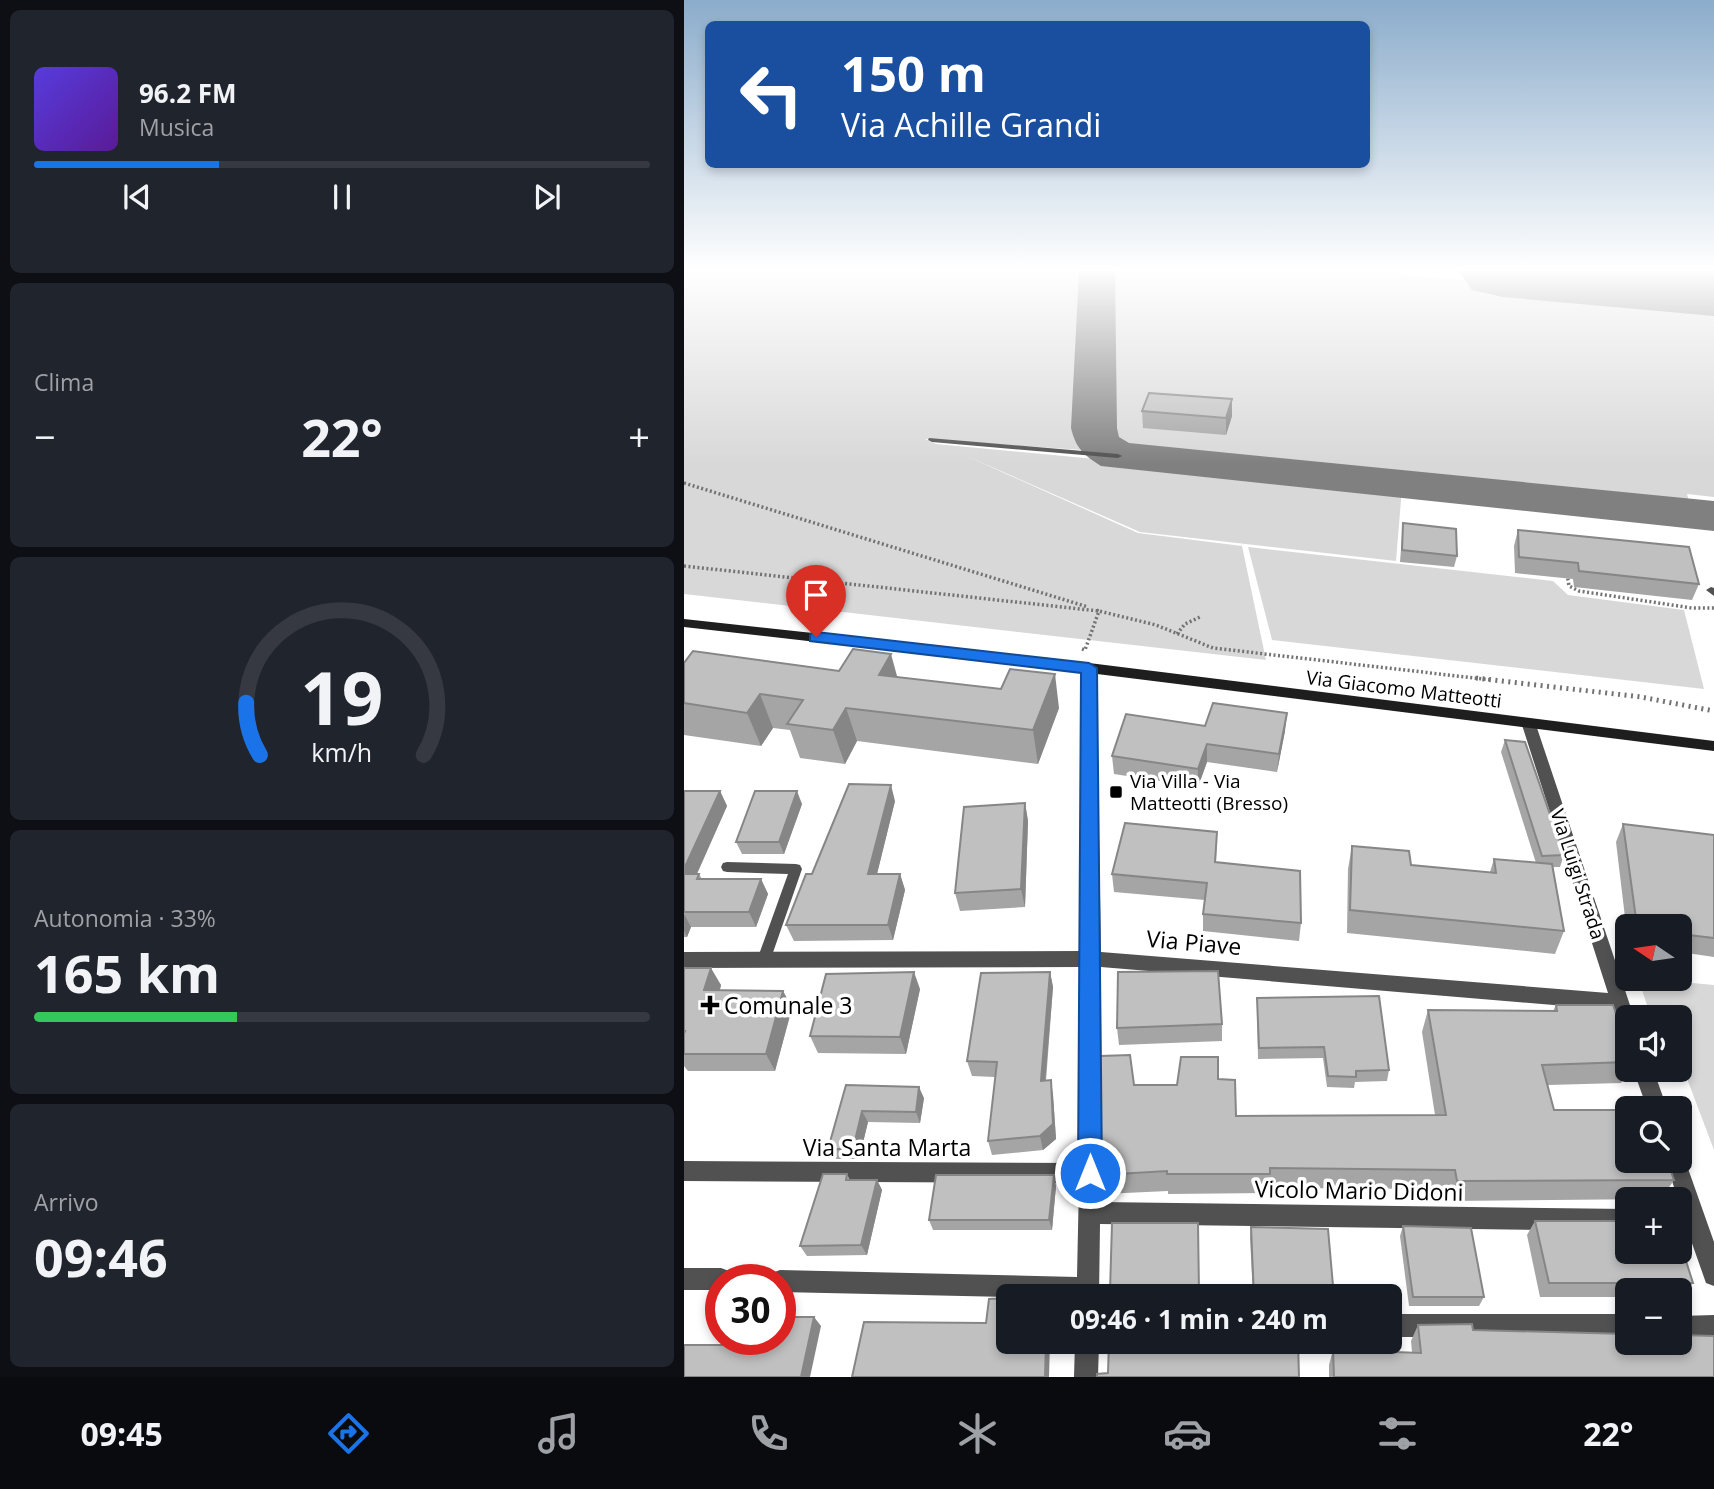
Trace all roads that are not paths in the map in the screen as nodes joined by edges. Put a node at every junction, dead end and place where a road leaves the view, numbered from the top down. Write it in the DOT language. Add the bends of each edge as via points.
graph roads {
  1 [pos="932,440"];
  2 [pos="1118,456"];
  3 [pos="684,622"];
  4 [pos="1089,668"];
  5 [pos="1529,724"];
  6 [pos="1714,746"];
  7 [pos="727,867"];
  8 [pos="1092,958"];
  9 [pos="763,960"];
  10 [pos="684,961"];
  11 [pos="1620,1002"];
  12 [pos="1621,1005"];
  13 [pos="684,1171"];
  14 [pos="1090,1173"];
  15 [pos="1089,1213"];
  16 [pos="1615,1220"];
  17 [pos="1692,1229"];
  18 [pos="1714,1275"];
  19 [pos="684,1279"];
  20 [pos="705,1279"];
  21 [pos="796,1282"];
  22 [pos="1088,1284"];
  23 [pos="996,1289"];
  24 [pos="1402,1325"];
  25 [pos="1615,1326"];
  26 [pos="1692,1327"];
  27 [pos="1714,1327"];
  28 [pos="1087,1354"];
  29 [pos="1086,1377"];
  1 -- 2 [label="lane"];
  3 -- 4 [label="street, Via Giacomo Matteotti"];
  4 -- 5 [label="street, Via Giacomo Matteotti"];
  4 -- 8 [label="street"];
  5 -- 6 [label="street, Via Giacomo Matteotti"];
  5 -- 11 [label="street, Via Luigi Strada"];
  7 -- 9 [label="lane" via="796,869"];
  8 -- 9 [label="street, Via Piave"];
  8 -- 11 [label="street, Via Piave"];
  8 -- 14 [label="street"];
  9 -- 10 [label="street, Via Piave"];
  11 -- 12 [label="street, Via Luigi Strada"];
  13 -- 14 [label="street, Via Santa Marta"];
  14 -- 15 [label="street"];
  15 -- 16 [label="street, Vicolo Mario Didoni"];
  15 -- 22 [label="street"];
  17 -- 18 [label="street"];
  19 -- 20 [label="street"];
  21 -- 23 [label="street"];
  24 -- 25 [label="street"];
  26 -- 27 [label="street"];
  28 -- 29 [label="street"];
}
